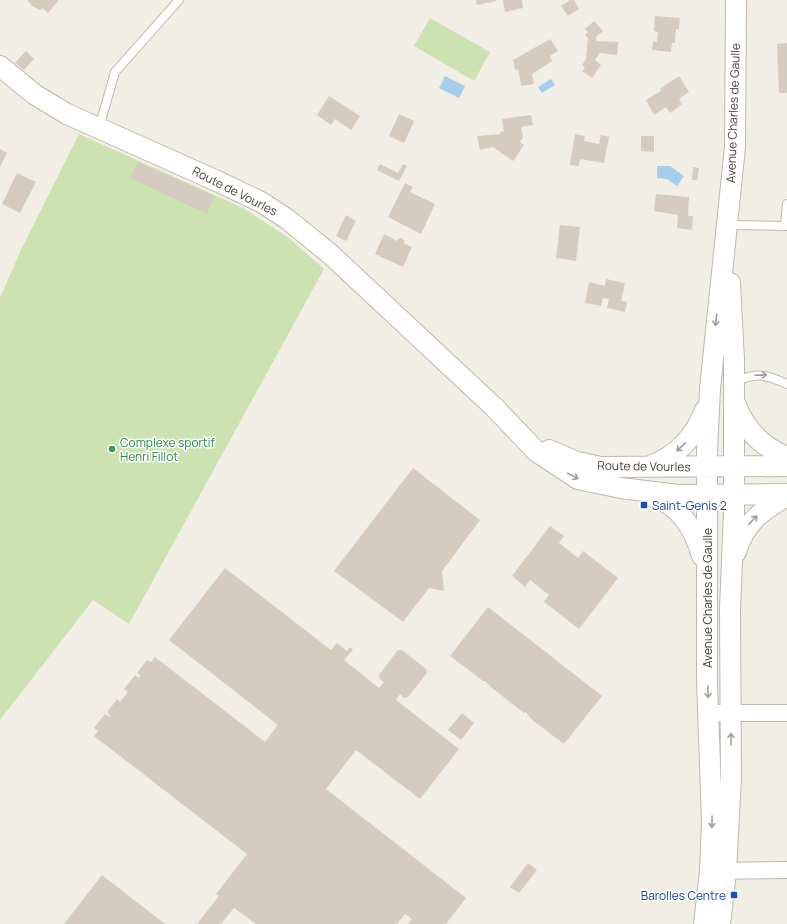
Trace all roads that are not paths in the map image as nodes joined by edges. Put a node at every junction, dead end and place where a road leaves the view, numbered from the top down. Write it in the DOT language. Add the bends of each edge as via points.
graph roads {
  1 [pos="179,0"];
  2 [pos="736,0"];
  3 [pos="0,66"];
  4 [pos="99,128"];
  5 [pos="787,204"];
  6 [pos="728,225"];
  7 [pos="786,225"];
  8 [pos="787,384"];
  9 [pos="710,389"];
  10 [pos="733,390"];
  11 [pos="511,424"];
  12 [pos="787,457"];
  13 [pos="787,466"];
  14 [pos="645,468"];
  15 [pos="787,477"];
  16 [pos="720,480"];
  17 [pos="639,491"];
  18 [pos="787,495"];
  19 [pos="731,567"];
  20 [pos="706,569"];
  21 [pos="730,609"];
  22 [pos="709,713"];
  23 [pos="731,713"];
  24 [pos="787,713"];
  25 [pos="787,870"];
  26 [pos="718,871"];
  27 [pos="704,924"];
  28 [pos="720,924"];
  1 -- 4 [label="lane" via="115,72"];
  2 -- 6 [label="street, Avenue Charles de Gaulle" via="734,147"];
  3 -- 4 [label="street, Route de Vourles" via="34,94 67,114"];
  4 -- 11 [label="street, Route de Vourles" via="261,202 288,219 329,253"];
  5 -- 7 [label="lane"];
  6 -- 7 [label="lane"];
  6 -- 9 [label="street, Avenue Charles de Gaulle, one-way"];
  6 -- 10 [label="street, Avenue Charles de Gaulle"];
  10 -- 8 [label="lane, one-way" via="748,376 767,374"];
  9 -- 14 [label="street, one-way" via="701,420 689,439 671,456"];
  9 -- 16 [label="street" via="719,420"];
  10 -- 12 [label="street" via="739,413 748,428 759,441"];
  10 -- 16 [label="street, Avenue Charles de Gaulle"];
  11 -- 14 [label="street, Route de Vourles" via="560,456 577,462 601,467"];
  11 -- 17 [label="street, Route de Vourles, one-way" via="537,452 578,479"];
  13 -- 16 [label="street, Route de Vourles"];
  14 -- 16 [label="street, Route de Vourles"];
  15 -- 16 [label="street"];
  16 -- 17 [label="street" via="653,484"];
  16 -- 18 [label="street, Route de Vourles"];
  16 -- 19 [label="street, Avenue Charles de Gaulle"];
  16 -- 20 [label="street, Avenue Charles de Gaulle"];
  16 -- 21 [label="street" via="720,566"];
  17 -- 20 [label="street, Route de Vourles" via="664,500 682,515 697,540"];
  19 -- 18 [label="street, one-way" via="739,541 748,525 769,506"];
  19 -- 21 [label="street, Avenue Charles de Gaulle"];
  20 -- 22 [label="street, Avenue Charles de Gaulle, one-way"];
  21 -- 23 [label="street, Avenue Charles de Gaulle"];
  22 -- 23 [label="street"];
  22 -- 26 [label="street, Avenue Charles de Gaulle, one-way"];
  23 -- 24 [label="street"];
  26 -- 23 [label="street, Avenue Charles de Gaulle, one-way" via="731,778"];
  25 -- 26 [label="street"];
  26 -- 27 [label="street, Avenue Charles de Gaulle"];
  26 -- 28 [label="street, Avenue Charles de Gaulle"];
}
